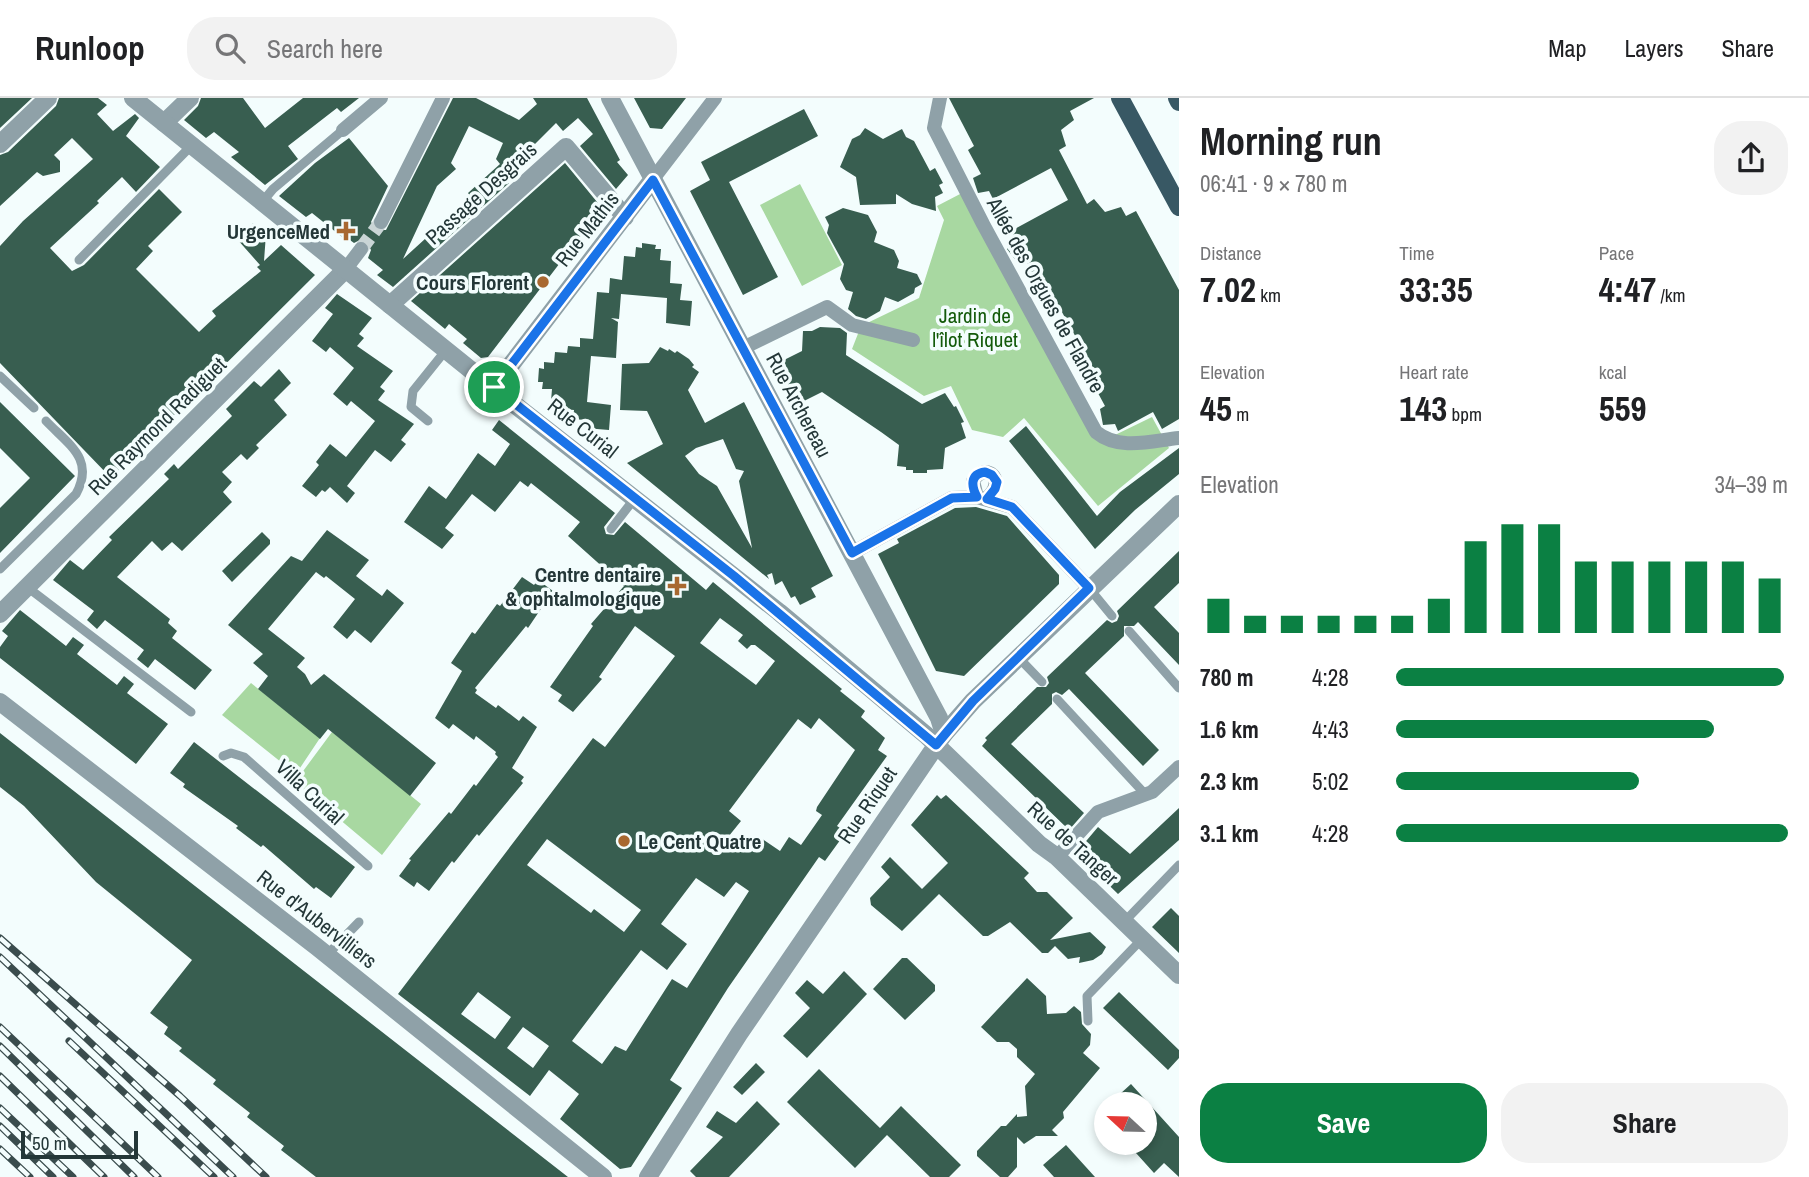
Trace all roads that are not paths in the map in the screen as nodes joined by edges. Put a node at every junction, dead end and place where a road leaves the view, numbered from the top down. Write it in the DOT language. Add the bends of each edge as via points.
graph roads {
  1 [pos="48,98"];
  2 [pos="134,98"];
  3 [pos="190,98"];
  4 [pos="381,98"];
  5 [pos="443,98"];
  6 [pos="610,98"];
  7 [pos="715,98"];
  8 [pos="940,98"];
  9 [pos="1120,98"];
  10 [pos="164,123"];
  11 [pos="343,130"];
  12 [pos="0,144"];
  13 [pos="192,145"];
  14 [pos="653,180"];
  15 [pos="262,201"];
  16 [pos="1179,207"];
  17 [pos="625,217"];
  18 [pos="381,222"];
  19 [pos="361,248"];
  20 [pos="79,260"];
  21 [pos="345,270"];
  22 [pos="390,305"];
  23 [pos="913,340"];
  24 [pos="743,348"];
  25 [pos="446,350"];
  26 [pos="0,376"];
  27 [pos="494,387"];
  28 [pos="34,408"];
  29 [pos="46,421"];
  30 [pos="428,421"];
  31 [pos="1179,439"];
  32 [pos="635,498"];
  33 [pos="1179,504"];
  34 [pos="611,529"];
  35 [pos="852,553"];
  36 [pos="0,569"];
  37 [pos="27,587"];
  38 [pos="1089,588"];
  39 [pos="0,614"];
  40 [pos="1112,616"];
  41 [pos="1129,631"];
  42 [pos="1018,657"];
  43 [pos="1042,682"];
  44 [pos="1179,688"];
  45 [pos="1057,699"];
  46 [pos="0,702"];
  47 [pos="191,712"];
  48 [pos="940,740"];
  49 [pos="223,756"];
  50 [pos="1179,767"];
  51 [pos="1145,794"];
  52 [pos="1057,857"];
  53 [pos="1179,865"];
  54 [pos="368,866"];
  55 [pos="359,922"];
  56 [pos="1124,922"];
  57 [pos="1142,939"];
  58 [pos="327,955"];
  59 [pos="1179,975"];
  60 [pos="1088,1021"];
  61 [pos="603,1177"];
  62 [pos="648,1177"];
  1 -- 12 [label="street"];
  2 -- 10 [label="street, Rue Curial"];
  3 -- 10 [label="street"];
  4 -- 11 [label="street"];
  5 -- 18 [label="street"];
  6 -- 14 [label="street, Rue Archereau"];
  7 -- 14 [label="street, Rue Mathis"];
  8 -- 31 [label="street, Allée des Orgues de Flandre" via="934,128 1096,432 1116,444"];
  9 -- 16 [label="main road"];
  10 -- 13 [label="street, Rue Curial"];
  11 -- 15 [label="lane"];
  13 -- 15 [label="street, Rue Curial"];
  13 -- 20 [label="lane"];
  14 -- 17 [label="street, Rue Mathis"];
  14 -- 24 [label="street, Rue Archereau"];
  15 -- 21 [label="street, Rue Curial"];
  17 -- 22 [label="street, Passage Desgrais" via="566,147"];
  17 -- 27 [label="street, Rue Mathis"];
  19 -- 21 [label="street"];
  21 -- 22 [label="street, Rue Curial"];
  21 -- 37 [label="street, Rue Raymond Radiguet"];
  22 -- 25 [label="street, Rue Curial"];
  23 -- 24 [label="street" via="847,322 827,307"];
  24 -- 35 [label="street, Rue Archereau"];
  25 -- 27 [label="street, Rue Curial"];
  25 -- 30 [label="lane" via="413,391 411,407"];
  26 -- 28 [label="lane"];
  27 -- 32 [label="street, Rue Curial"];
  29 -- 36 [label="lane" via="81,457 80,486"];
  32 -- 34 [label="lane"];
  32 -- 48 [label="street, Rue Curial"];
  33 -- 38 [label="street, Rue Riquet"];
  35 -- 38 [label="street" via="952,498 982,498 1012,507"];
  35 -- 48 [label="street, Rue Archereau" via="939,718"];
  37 -- 39 [label="street, Rue Raymond Radiguet"];
  37 -- 47 [label="lane"];
  38 -- 40 [label="lane"];
  38 -- 42 [label="street, Rue Riquet"];
  41 -- 44 [label="lane"];
  42 -- 43 [label="lane"];
  42 -- 48 [label="street, Rue Riquet"];
  45 -- 51 [label="lane"];
  46 -- 58 [label="street, Rue d'Aubervilliers"];
  48 -- 52 [label="street, Rue de Tanger" via="1039,844"];
  48 -- 62 [label="street, Rue Riquet" via="739,1034"];
  49 -- 54 [label="lane, Villa Curial" via="244,757"];
  50 -- 51 [label="street"];
  51 -- 52 [label="street" via="1098,812"];
  52 -- 56 [label="street, Rue de Tanger"];
  53 -- 56 [label="lane"];
  55 -- 58 [label="lane"];
  56 -- 57 [label="street, Rue de Tanger"];
  57 -- 59 [label="street, Rue de Tanger"];
  57 -- 60 [label="lane" via="1087,996"];
  58 -- 61 [label="street, Rue d'Aubervilliers"];
}
